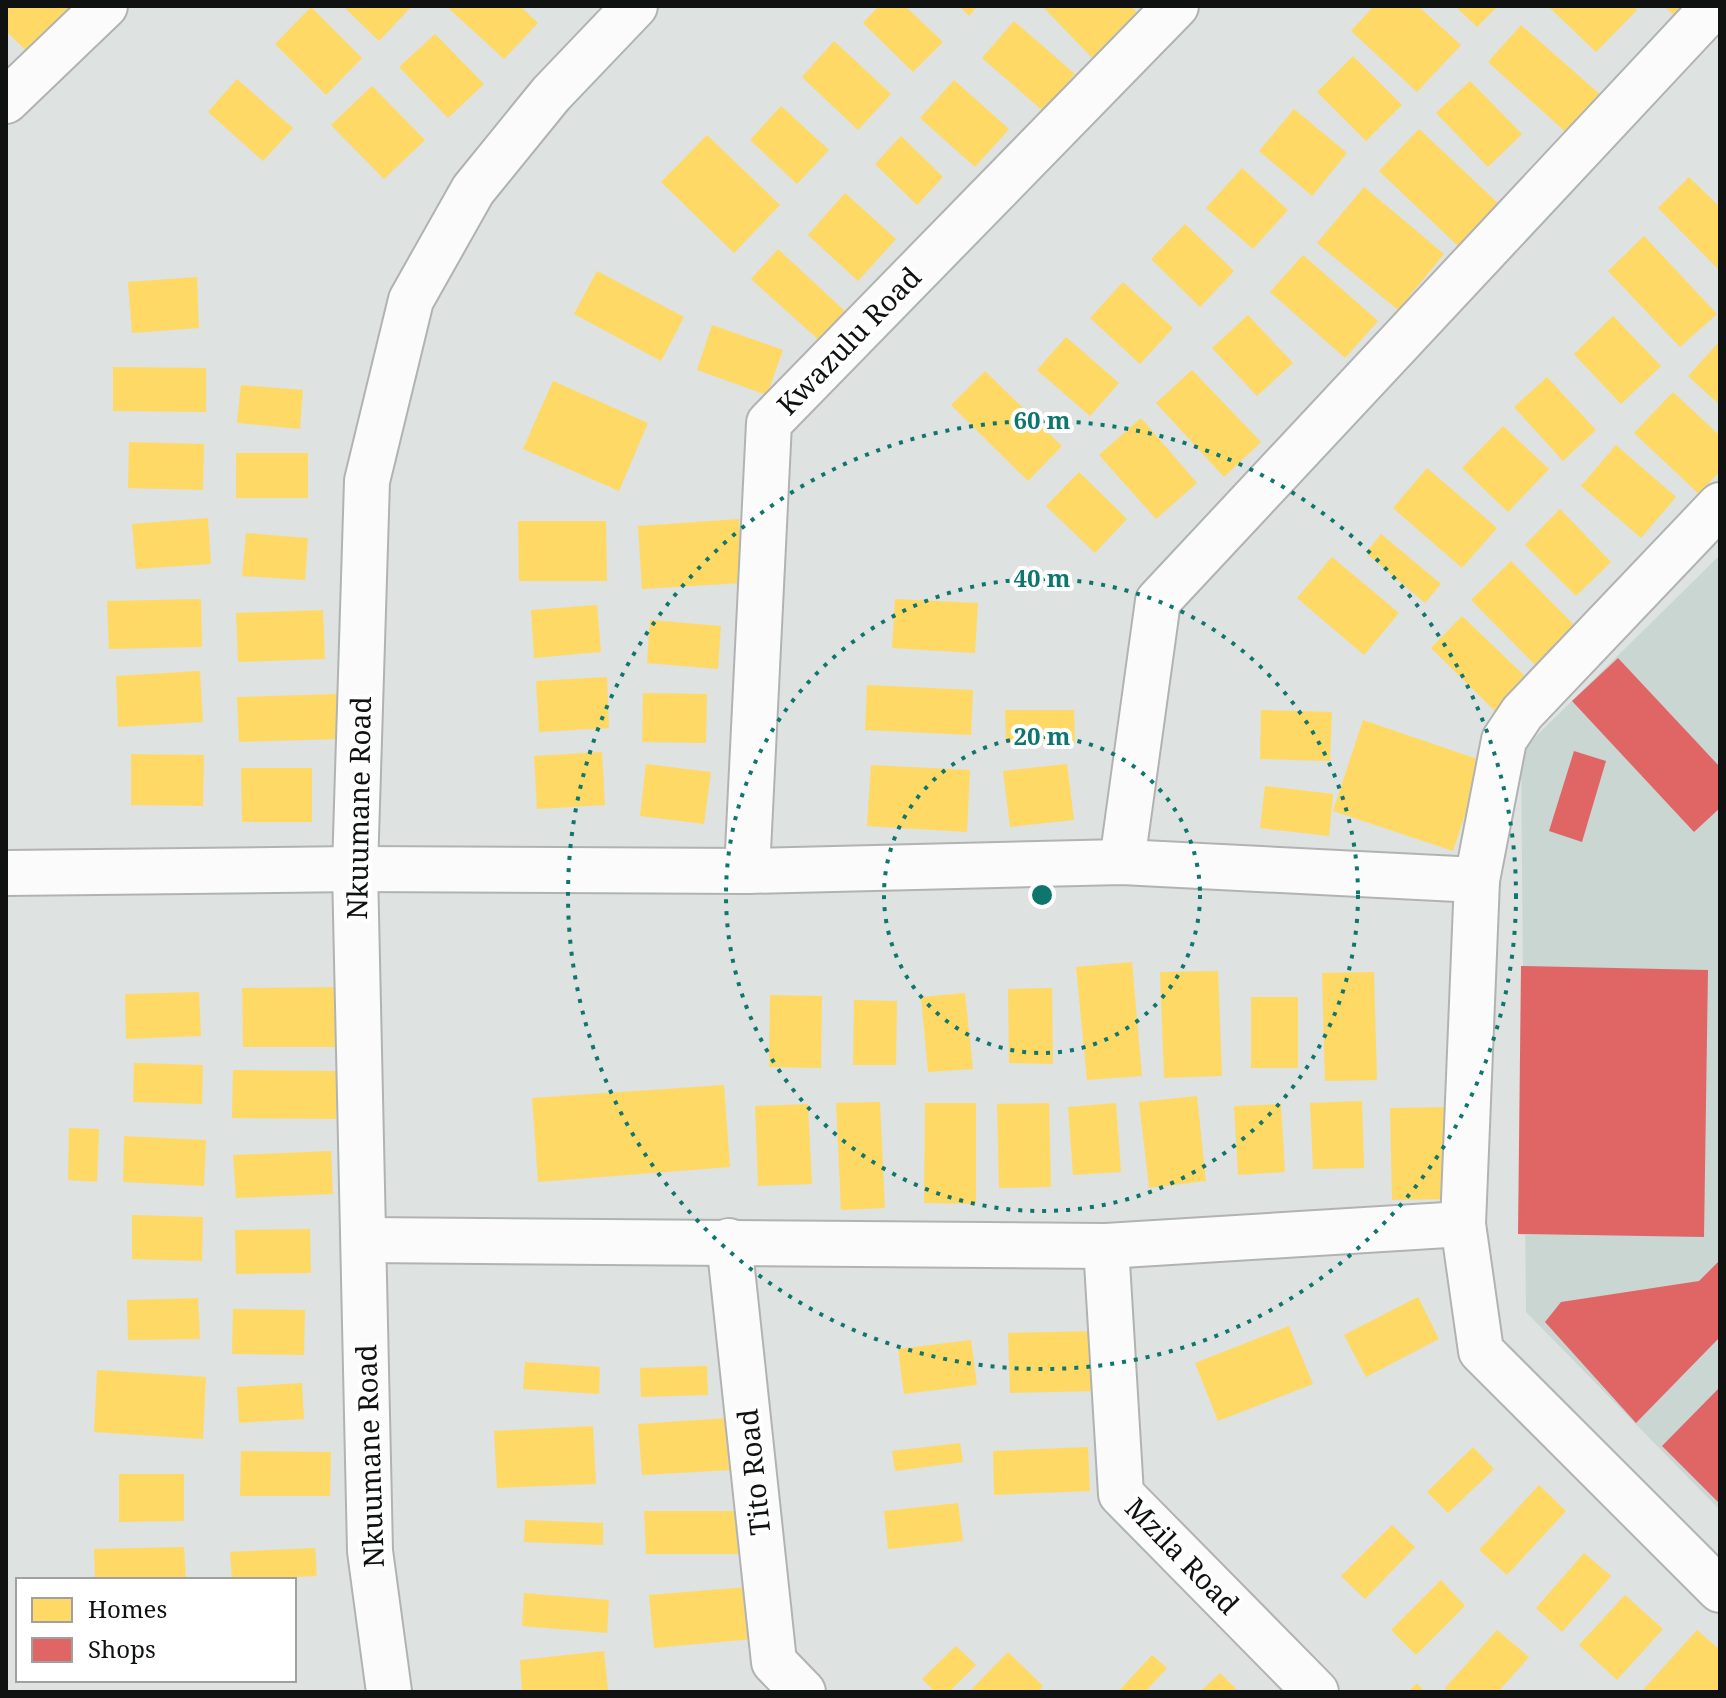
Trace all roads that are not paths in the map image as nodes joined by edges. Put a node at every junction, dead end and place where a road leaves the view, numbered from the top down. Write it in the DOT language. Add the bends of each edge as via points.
graph roads {
  1 [pos="105,6"];
  2 [pos="635,6"];
  3 [pos="1176,6"];
  4 [pos="1714,6"];
  5 [pos="6,101"];
  6 [pos="1720,505"];
  7 [pos="1122,862"];
  8 [pos="355,869"];
  9 [pos="747,871"];
  10 [pos="6,873"];
  11 [pos="1477,880"];
  12 [pos="1463,1224"];
  13 [pos="365,1240"];
  14 [pos="729,1241"];
  15 [pos="1106,1246"];
  16 [pos="1720,1590"];
  17 [pos="389,1692"];
  18 [pos="803,1692"];
  19 [pos="1316,1692"];
  1 -- 5 [label="street"];
  2 -- 8 [label="street, Nkuumane Road" via="551,94 473,190 411,300 367,481"];
  3 -- 9 [label="street, Kwazulu Road" via="769,423"];
  4 -- 7 [label="street" via="1158,601"];
  6 -- 11 [label="street" via="1522,713 1504,740"];
  7 -- 9 [label="street"];
  7 -- 11 [label="street"];
  8 -- 9 [label="street"];
  8 -- 10 [label="street"];
  8 -- 13 [label="street, Nkuumane Road"];
  11 -- 12 [label="street"];
  12 -- 15 [label="street"];
  12 -- 16 [label="street" via="1481,1351"];
  13 -- 14 [label="street"];
  13 -- 17 [label="street, Nkuumane Road" via="370,1551"];
  14 -- 15 [label="street"];
  14 -- 18 [label="street, Tito Road" via="774,1662"];
  15 -- 19 [label="street, Mzila Road" via="1121,1494"];
}
